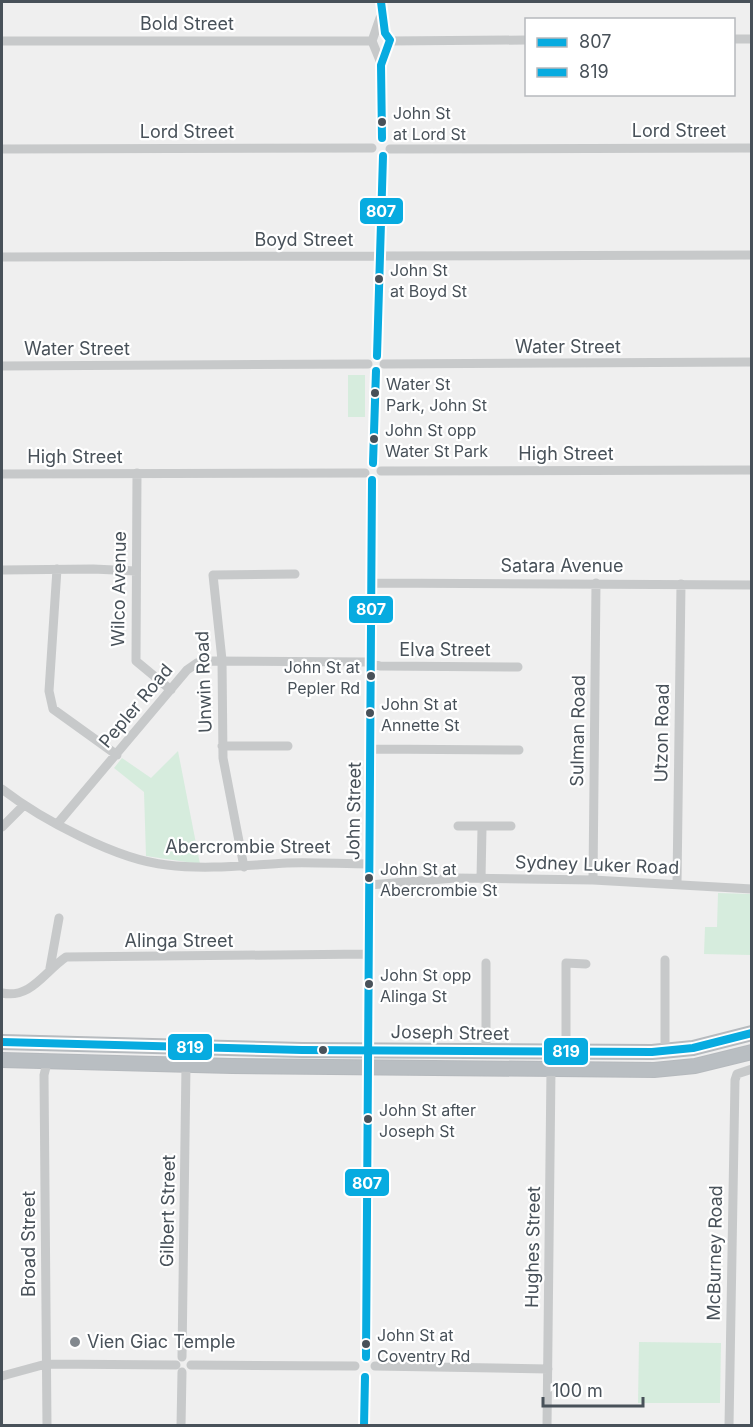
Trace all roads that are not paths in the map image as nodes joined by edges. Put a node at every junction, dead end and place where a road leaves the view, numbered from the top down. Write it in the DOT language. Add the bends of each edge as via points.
graph roads {
  1 [pos="381,2"];
  2 [pos="735,39"];
  3 [pos="752,39"];
  4 [pos="525,40"];
  5 [pos="2,41"];
  6 [pos="381,41"];
  7 [pos="382,138"];
  8 [pos="372,148"];
  9 [pos="752,148"];
  10 [pos="2,149"];
  11 [pos="390,149"];
  12 [pos="383,156"];
  13 [pos="752,255"];
  14 [pos="381,256"];
  15 [pos="2,257"];
  16 [pos="377,356"];
  17 [pos="752,362"];
  18 [pos="384,364"];
  19 [pos="2,366"];
  20 [pos="372,368"];
  21 [pos="373,464"];
  22 [pos="752,470"];
  23 [pos="381,471"];
  24 [pos="365,472"];
  25 [pos="137,473"];
  26 [pos="2,474"];
  27 [pos="372,480"];
  28 [pos="57,569"];
  29 [pos="2,570"];
  30 [pos="136,571"];
  31 [pos="295,574"];
  32 [pos="372,583"];
  33 [pos="596,583"];
  34 [pos="681,584"];
  35 [pos="752,585"];
  36 [pos="222,660"];
  37 [pos="372,664"];
  38 [pos="518,667"];
  39 [pos="171,690"];
  40 [pos="222,746"];
  41 [pos="288,746"];
  42 [pos="371,749"];
  43 [pos="519,750"];
  44 [pos="117,755"];
  45 [pos="2,789"];
  46 [pos="23,806"];
  47 [pos="58,823"];
  48 [pos="458,826"];
  49 [pos="511,826"];
  50 [pos="2,827"];
  51 [pos="482,828"];
  52 [pos="370,864"];
  53 [pos="244,867"];
  54 [pos="481,879"];
  55 [pos="593,880"];
  56 [pos="677,883"];
  57 [pos="369,885"];
  58 [pos="752,889"];
  59 [pos="59,918"];
  60 [pos="369,954"];
  61 [pos="665,960"];
  62 [pos="486,963"];
  63 [pos="586,964"];
  64 [pos="50,968"];
  65 [pos="2,993"];
  66 [pos="752,1033"];
  67 [pos="2,1042"];
  68 [pos="369,1050"];
  69 [pos="665,1051"];
  70 [pos="486,1052"];
  71 [pos="566,1052"];
  72 [pos="752,1052"];
  73 [pos="2,1060"];
  74 [pos="47,1063"];
  75 [pos="186,1065"];
  76 [pos="369,1066"];
  77 [pos="551,1069"];
  78 [pos="752,1069"];
  79 [pos="182,1357"];
  80 [pos="366,1357"];
  81 [pos="46,1364"];
  82 [pos="191,1365"];
  83 [pos="356,1366"];
  84 [pos="375,1366"];
  85 [pos="179,1369"];
  86 [pos="548,1369"];
  87 [pos="2,1376"];
  88 [pos="365,1377"];
  89 [pos="47,1425"];
  90 [pos="181,1425"];
  91 [pos="364,1425"];
  92 [pos="547,1425"];
  93 [pos="729,1425"];
  1 -- 6 [label="street"];
  2 -- 3 [label="street"];
  4 -- 6 [label="street, Bold Street"];
  5 -- 6 [label="street, Bold Street"];
  6 -- 7 [label="street"];
  7 -- 8 [label="street"];
  7 -- 11 [label="street" via="388,141"];
  8 -- 10 [label="street, Lord Street"];
  8 -- 12 [label="street"];
  9 -- 11 [label="street, Lord Street"];
  11 -- 12 [label="street"];
  12 -- 14 [label="street"];
  13 -- 14 [label="street, Boyd Street"];
  14 -- 15 [label="street, Boyd Street"];
  14 -- 16 [label="street"];
  16 -- 18 [label="street"];
  16 -- 20 [label="street" via="371,358"];
  17 -- 18 [label="street, Water Street"];
  18 -- 20 [label="street" via="380,370"];
  19 -- 20 [label="street, Water Street"];
  20 -- 21 [label="street"];
  21 -- 23 [label="street"];
  21 -- 24 [label="street"];
  22 -- 23 [label="street, High Street"];
  23 -- 27 [label="street" via="380,477"];
  24 -- 25 [label="street, High Street"];
  24 -- 27 [label="street"];
  25 -- 26 [label="street, High Street"];
  25 -- 30 [label="street, Wilco Avenue"];
  27 -- 32 [label="street, John Street"];
  28 -- 29 [label="street"];
  28 -- 30 [label="street"];
  28 -- 44 [label="street" via="51,704"];
  30 -- 39 [label="street, Wilco Avenue" via="136,661"];
  31 -- 36 [label="street, Unwin Road" via="213,575"];
  32 -- 33 [label="street, Satara Avenue"];
  32 -- 37 [label="street, John Street"];
  33 -- 34 [label="street, Satara Avenue"];
  33 -- 55 [label="street, Sulman Road"];
  34 -- 35 [label="street, Satara Avenue"];
  34 -- 56 [label="street, Utzon Road"];
  36 -- 37 [label="street, Pepler Road"];
  36 -- 39 [label="street, Pepler Road" via="197,663"];
  36 -- 40 [label="street, Unwin Road"];
  37 -- 38 [label="street, Elva Street"];
  37 -- 42 [label="street, John Street"];
  39 -- 44 [label="street, Pepler Road"];
  40 -- 41 [label="street"];
  40 -- 53 [label="street, Unwin Road"];
  42 -- 43 [label="street"];
  42 -- 52 [label="street, John Street"];
  44 -- 47 [label="street, Pepler Road"];
  45 -- 46 [label="street, Abercrombie Street"];
  46 -- 47 [label="street, Abercrombie Street"];
  46 -- 50 [label="street"];
  47 -- 53 [label="street, Abercrombie Street" via="118,853 149,862 181,867"];
  48 -- 51 [label="street"];
  49 -- 51 [label="street"];
  51 -- 54 [label="street"];
  52 -- 53 [label="street, Abercrombie Street"];
  52 -- 57 [label="street, John Street"];
  54 -- 55 [label="street, Sydney Luker Road"];
  54 -- 57 [label="street, Sydney Luker Road"];
  55 -- 56 [label="street, Sydney Luker Road"];
  56 -- 58 [label="street, Sydney Luker Road"];
  57 -- 60 [label="street, John Street"];
  59 -- 64 [label="street"];
  60 -- 64 [label="street, Alinga Street" via="66,957"];
  60 -- 68 [label="street, John Street"];
  61 -- 69 [label="street"];
  62 -- 70 [label="street"];
  63 -- 71 [label="street" via="566,963"];
  64 -- 65 [label="street, Alinga Street" via="28,991"];
  66 -- 69 [label="highway, Joseph Street"];
  67 -- 68 [label="highway, Joseph Street"];
  68 -- 70 [label="highway, Joseph Street"];
  68 -- 76 [label="street, John Street"];
  69 -- 71 [label="highway, Joseph Street"];
  70 -- 71 [label="highway, Joseph Street"];
  72 -- 77 [label="highway, Joseph Street" via="669,1069"];
  73 -- 74 [label="highway, Joseph Street"];
  74 -- 75 [label="highway, Joseph Street"];
  74 -- 81 [label="street, Broad Street"];
  75 -- 76 [label="highway, Joseph Street"];
  75 -- 79 [label="street, Gilbert Street"];
  76 -- 77 [label="highway, Joseph Street"];
  76 -- 80 [label="street, John Street"];
  77 -- 86 [label="street, Hughes Street"];
  78 -- 93 [label="street, McBurney Road" via="741,1071 735,1080"];
  79 -- 82 [label="street"];
  79 -- 85 [label="street" via="178,1359"];
  80 -- 83 [label="street"];
  80 -- 84 [label="street"];
  81 -- 85 [label="street"];
  81 -- 87 [label="street"];
  81 -- 89 [label="street, Broad Street"];
  82 -- 83 [label="street"];
  82 -- 85 [label="street" via="189,1369"];
  83 -- 88 [label="street"];
  84 -- 86 [label="street"];
  84 -- 88 [label="street" via="372,1374"];
  85 -- 90 [label="street"];
  86 -- 92 [label="street, Hughes Street"];
  88 -- 91 [label="street"];
}
